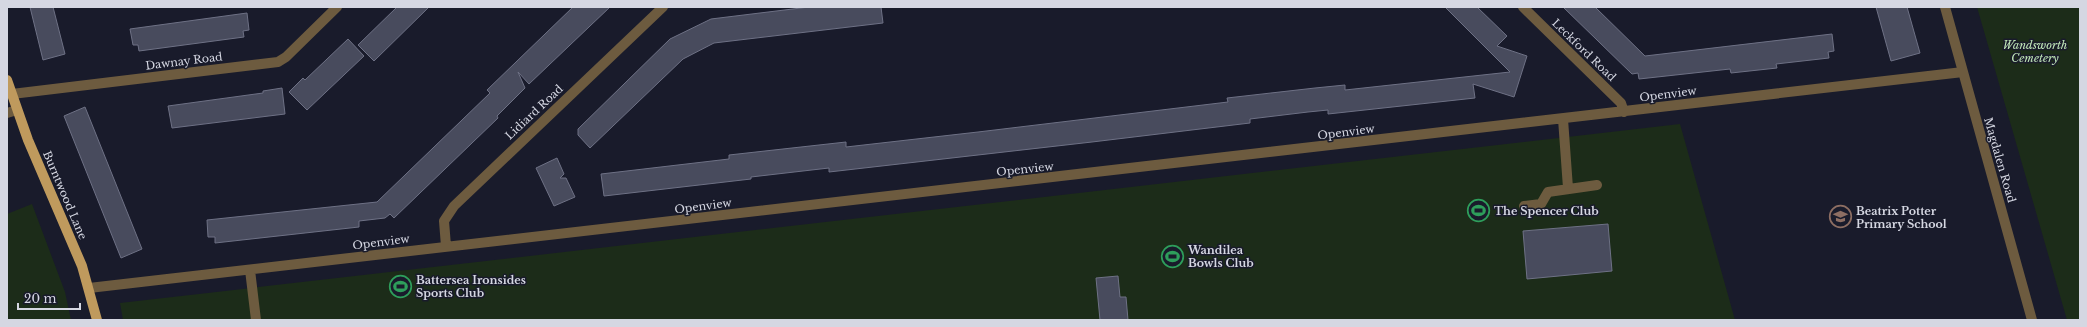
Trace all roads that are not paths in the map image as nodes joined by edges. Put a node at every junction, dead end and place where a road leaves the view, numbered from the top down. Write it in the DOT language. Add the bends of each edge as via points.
graph roads {
  1 [pos="337,7"];
  2 [pos="663,7"];
  3 [pos="1523,7"];
  4 [pos="1945,7"];
  5 [pos="1962,72"];
  6 [pos="7,80"];
  7 [pos="12,94"];
  8 [pos="12,112"];
  9 [pos="1624,112"];
  10 [pos="1563,119"];
  11 [pos="1598,185"];
  12 [pos="1568,188"];
  13 [pos="1524,206"];
  14 [pos="446,246"];
  15 [pos="250,270"];
  16 [pos="89,288"];
  17 [pos="97,320"];
  18 [pos="256,320"];
  19 [pos="2032,320"];
  1 -- 7 [label="street, Dawnay Road" via="278,62"];
  2 -- 14 [label="street, Lidiard Road" via="454,206 444,221"];
  3 -- 9 [label="street, Leckford Road" via="1621,103"];
  4 -- 5 [label="street, Magdalen Road"];
  5 -- 9 [label="street, Openview"];
  5 -- 19 [label="street, Magdalen Road"];
  6 -- 7 [label="main road, Burntwood Lane"];
  7 -- 8 [label="main road, Burntwood Lane"];
  8 -- 16 [label="main road, Burntwood Lane" via="82,266"];
  9 -- 10 [label="street, Openview"];
  10 -- 12 [label="street"];
  10 -- 14 [label="street, Openview"];
  11 -- 12 [label="street"];
  12 -- 13 [label="street" via="1548,192 1541,204"];
  14 -- 15 [label="street, Openview"];
  15 -- 16 [label="street, Openview"];
  15 -- 18 [label="street"];
  16 -- 17 [label="main road, Burntwood Lane"];
}
